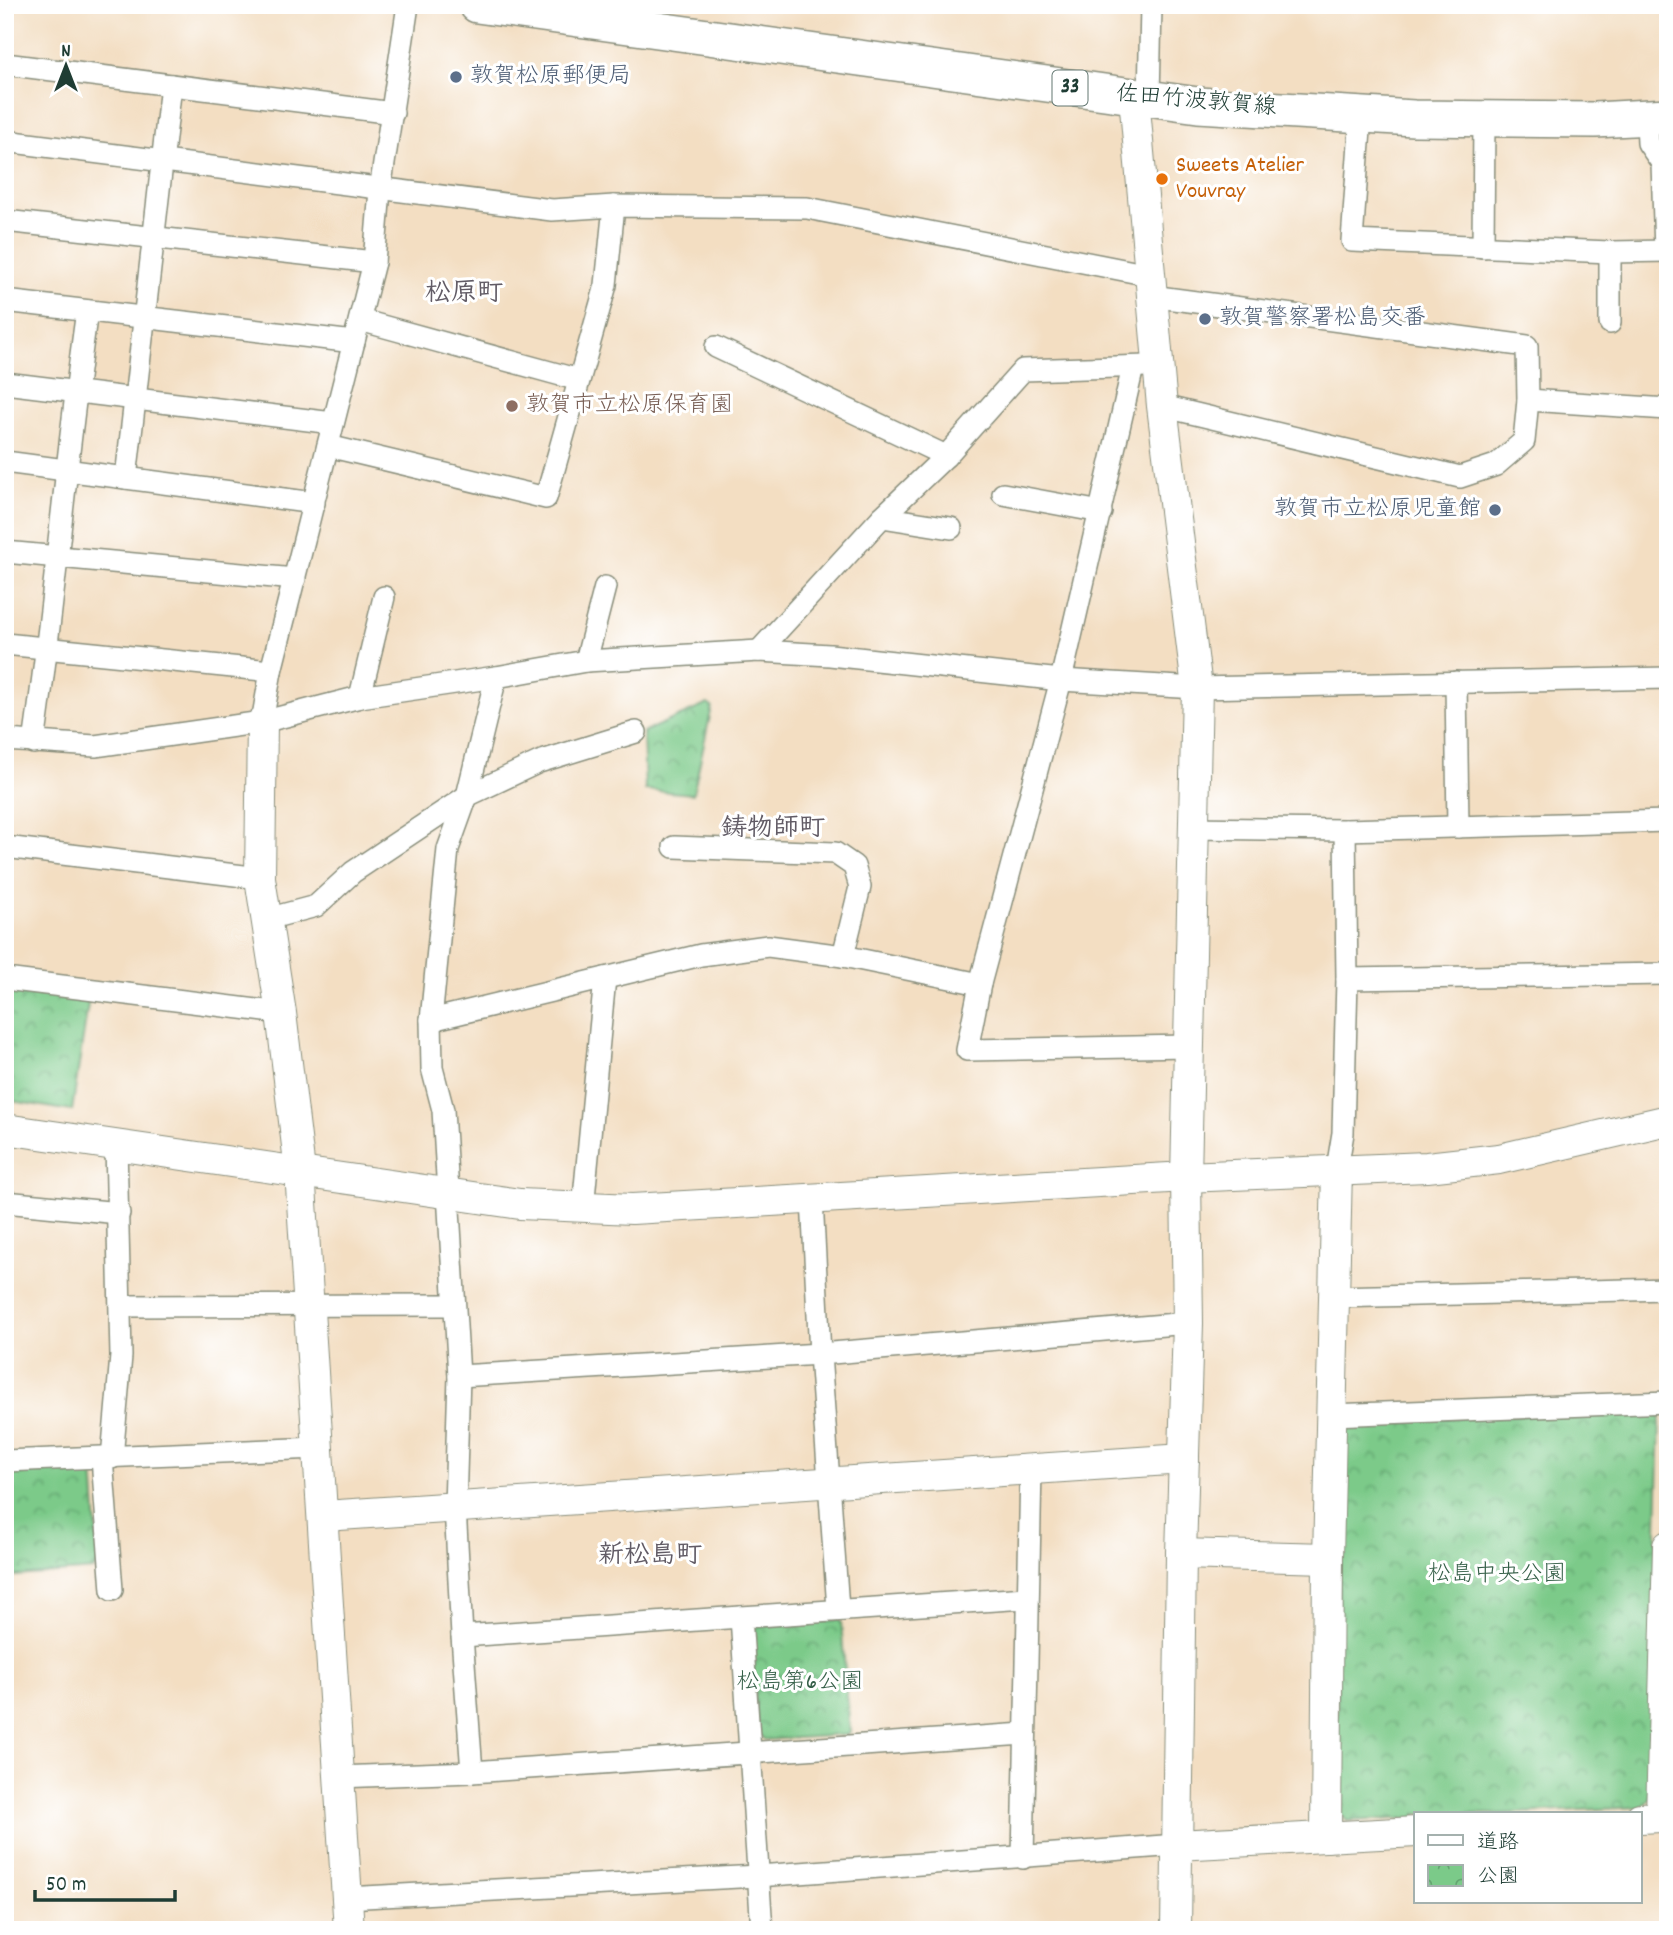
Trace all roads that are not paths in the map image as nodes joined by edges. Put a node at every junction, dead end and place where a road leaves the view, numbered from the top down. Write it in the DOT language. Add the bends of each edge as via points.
graph roads {
  1 [pos="408,5"];
  2 [pos="477,5"];
  3 [pos="1151,5"];
  4 [pos="5,64"];
  5 [pos="171,85"];
  6 [pos="1142,98"];
  7 [pos="393,113"];
  8 [pos="1361,114"];
  9 [pos="1657,117"];
  10 [pos="1485,118"];
  11 [pos="5,141"];
  12 [pos="162,162"];
  13 [pos="380,190"];
  14 [pos="614,206"];
  15 [pos="5,221"];
  16 [pos="152,238"];
  17 [pos="1483,247"];
  18 [pos="1666,251"];
  19 [pos="1611,252"];
  20 [pos="374,262"];
  21 [pos="1150,286"];
  22 [pos="5,301"];
  23 [pos="87,311"];
  24 [pos="144,317"];
  25 [pos="360,320"];
  26 [pos="1611,323"];
  27 [pos="354,342"];
  28 [pos="716,347"];
  29 [pos="1146,366"];
  30 [pos="579,380"];
  31 [pos="5,383"];
  32 [pos="75,390"];
  33 [pos="137,398"];
  34 [pos="1528,400"];
  35 [pos="1162,406"];
  36 [pos="1668,410"];
  37 [pos="333,423"];
  38 [pos="328,446"];
  39 [pos="946,456"];
  40 [pos="5,462"];
  41 [pos="67,471"];
  42 [pos="126,478"];
  43 [pos="1003,494"];
  44 [pos="314,503"];
  45 [pos="1101,512"];
  46 [pos="882,517"];
  47 [pos="951,528"];
  48 [pos="5,552"];
  49 [pos="58,558"];
  50 [pos="295,579"];
  51 [pos="605,587"];
  52 [pos="384,597"];
  53 [pos="5,643"];
  54 [pos="48,648"];
  55 [pos="759,651"];
  56 [pos="586,661"];
  57 [pos="271,670"];
  58 [pos="496,677"];
  59 [pos="1668,678"];
  60 [pos="1061,680"];
  61 [pos="1457,682"];
  62 [pos="1197,688"];
  63 [pos="360,697"];
  64 [pos="262,722"];
  65 [pos="636,732"];
  66 [pos="5,740"];
  67 [pos="34,743"];
  68 [pos="467,796"];
  69 [pos="1668,821"];
  70 [pos="1458,827"];
  71 [pos="1193,828"];
  72 [pos="1345,830"];
  73 [pos="5,846"];
  74 [pos="674,847"];
  75 [pos="260,878"];
  76 [pos="267,919"];
  77 [pos="843,956"];
  78 [pos="1668,974"];
  79 [pos="605,978"];
  80 [pos="5,979"];
  81 [pos="1347,979"];
  82 [pos="979,984"];
  83 [pos="281,1013"];
  84 [pos="431,1020"];
  85 [pos="1189,1046"];
  86 [pos="1668,1120"];
  87 [pos="5,1129"];
  88 [pos="117,1145"];
  89 [pos="1337,1169"];
  90 [pos="300,1171"];
  91 [pos="1186,1177"];
  92 [pos="448,1192"];
  93 [pos="812,1199"];
  94 [pos="5,1202"];
  95 [pos="583,1208"];
  96 [pos="119,1213"];
  97 [pos="1668,1289"];
  98 [pos="1333,1297"];
  99 [pos="309,1304"];
  100 [pos="453,1305"];
  101 [pos="121,1306"];
  102 [pos="1188,1323"];
  103 [pos="820,1354"];
  104 [pos="458,1376"];
  105 [pos="1668,1402"];
  106 [pos="1331,1415"];
  107 [pos="318,1448"];
  108 [pos="107,1458"];
  109 [pos="1184,1459"];
  110 [pos="5,1461"];
  111 [pos="1031,1468"];
  112 [pos="830,1483"];
  113 [pos="456,1507"];
  114 [pos="324,1516"];
  115 [pos="1668,1546"];
  116 [pos="1181,1554"];
  117 [pos="1328,1558"];
  118 [pos="112,1590"];
  119 [pos="1027,1598"];
  120 [pos="838,1609"];
  121 [pos="741,1617"];
  122 [pos="462,1636"];
  123 [pos="1024,1734"];
  124 [pos="750,1752"];
  125 [pos="472,1772"];
  126 [pos="338,1777"];
  127 [pos="1656,1818"];
  128 [pos="1414,1832"];
  129 [pos="1326,1837"];
  130 [pos="1177,1845"];
  131 [pos="1023,1858"];
  132 [pos="758,1876"];
  133 [pos="346,1898"];
  134 [pos="349,1930"];
  135 [pos="762,1930"];
  136 [pos="1176,1930"];
  1 -- 7 [label="street"];
  2 -- 6 [label="main road, 佐田竹波敦賀線 / 33"];
  3 -- 6 [label="street"];
  4 -- 5 [label="street"];
  5 -- 7 [label="street"];
  5 -- 12 [label="street"];
  6 -- 8 [label="main road, 佐田竹波敦賀線 / 33"];
  6 -- 21 [label="street"];
  7 -- 13 [label="street"];
  8 -- 10 [label="main road, 佐田竹波敦賀線 / 33"];
  8 -- 17 [label="street" via="1352,241"];
  9 -- 10 [label="main road, 佐田竹波敦賀線 / 33"];
  9 -- 18 [label="street" via="1648,143 1662,163"];
  10 -- 17 [label="street"];
  11 -- 12 [label="street"];
  12 -- 13 [label="street"];
  12 -- 16 [label="street"];
  13 -- 14 [label="street" via="552,210"];
  13 -- 20 [label="street"];
  14 -- 21 [label="street" via="807,208"];
  14 -- 30 [label="street" via="606,285"];
  15 -- 16 [label="street"];
  16 -- 20 [label="street"];
  16 -- 24 [label="street"];
  17 -- 19 [label="street"];
  18 -- 19 [label="street"];
  19 -- 26 [label="street"];
  20 -- 25 [label="street"];
  21 -- 29 [label="street"];
  21 -- 34 [label="street" via="1527,346"];
  22 -- 23 [label="street"];
  23 -- 24 [label="street"];
  23 -- 32 [label="street"];
  24 -- 27 [label="street"];
  24 -- 33 [label="street"];
  25 -- 27 [label="street"];
  25 -- 30 [label="street"];
  27 -- 37 [label="street"];
  28 -- 39 [label="street"];
  29 -- 35 [label="street"];
  29 -- 39 [label="street" via="1023,370"];
  29 -- 45 [label="street"];
  30 -- 38 [label="street" via="546,498"];
  31 -- 32 [label="street"];
  32 -- 33 [label="street"];
  32 -- 41 [label="street"];
  33 -- 37 [label="street"];
  33 -- 42 [label="street"];
  34 -- 35 [label="street" via="1524,441 1496,465 1460,477"];
  34 -- 36 [label="street"];
  35 -- 62 [label="street"];
  37 -- 38 [label="street"];
  38 -- 44 [label="street"];
  39 -- 46 [label="street"];
  40 -- 41 [label="street"];
  41 -- 42 [label="street"];
  41 -- 49 [label="street"];
  42 -- 44 [label="street"];
  43 -- 45 [label="street"];
  44 -- 50 [label="street"];
  45 -- 60 [label="street"];
  46 -- 47 [label="street"];
  46 -- 55 [label="street"];
  48 -- 49 [label="street"];
  49 -- 50 [label="street"];
  49 -- 54 [label="street"];
  50 -- 57 [label="street"];
  51 -- 56 [label="street"];
  52 -- 63 [label="street"];
  53 -- 54 [label="street"];
  54 -- 57 [label="street"];
  54 -- 67 [label="street"];
  55 -- 56 [label="street"];
  55 -- 60 [label="street"];
  56 -- 58 [label="street"];
  57 -- 64 [label="street"];
  58 -- 63 [label="street"];
  58 -- 68 [label="street"];
  59 -- 61 [label="street"];
  60 -- 62 [label="street"];
  60 -- 82 [label="street"];
  61 -- 62 [label="street"];
  61 -- 70 [label="street"];
  62 -- 71 [label="street"];
  63 -- 64 [label="street"];
  64 -- 67 [label="street" via="95,746"];
  64 -- 75 [label="street"];
  65 -- 68 [label="street" via="539,762"];
  66 -- 67 [label="street"];
  68 -- 76 [label="street" via="354,872 316,906"];
  68 -- 84 [label="street" via="448,849"];
  69 -- 70 [label="street"];
  70 -- 72 [label="street"];
  71 -- 72 [label="street"];
  71 -- 85 [label="street"];
  72 -- 81 [label="street"];
  73 -- 75 [label="street"];
  74 -- 77 [label="street" via="835,853 854,866 860,887"];
  75 -- 76 [label="street"];
  76 -- 83 [label="street"];
  77 -- 79 [label="street" via="768,946 701,955"];
  77 -- 82 [label="street"];
  78 -- 81 [label="street"];
  79 -- 84 [label="street"];
  79 -- 95 [label="street"];
  80 -- 83 [label="street"];
  81 -- 89 [label="street" via="1343,1133"];
  82 -- 85 [label="street" via="967,1050"];
  83 -- 90 [label="street"];
  84 -- 92 [label="street" via="432,1068 443,1111"];
  85 -- 91 [label="street"];
  86 -- 89 [label="street" via="1499,1159 1427,1167"];
  87 -- 88 [label="street"];
  88 -- 90 [label="street"];
  88 -- 96 [label="street"];
  89 -- 91 [label="street"];
  89 -- 98 [label="street"];
  90 -- 92 [label="street"];
  90 -- 99 [label="street"];
  91 -- 93 [label="street"];
  91 -- 102 [label="street"];
  92 -- 95 [label="street"];
  92 -- 100 [label="street"];
  93 -- 95 [label="street"];
  93 -- 103 [label="street"];
  94 -- 96 [label="street"];
  96 -- 101 [label="street"];
  97 -- 98 [label="street"];
  98 -- 106 [label="street"];
  99 -- 100 [label="street"];
  99 -- 101 [label="street"];
  99 -- 107 [label="street"];
  100 -- 104 [label="street"];
  101 -- 108 [label="street" via="121,1356"];
  102 -- 103 [label="street"];
  102 -- 109 [label="street"];
  103 -- 104 [label="street"];
  103 -- 112 [label="street"];
  104 -- 113 [label="street"];
  105 -- 106 [label="street"];
  106 -- 117 [label="street"];
  107 -- 108 [label="street"];
  107 -- 114 [label="street"];
  108 -- 110 [label="street"];
  108 -- 118 [label="street"];
  109 -- 111 [label="street"];
  109 -- 116 [label="street"];
  111 -- 112 [label="street"];
  111 -- 119 [label="street"];
  112 -- 113 [label="street"];
  112 -- 120 [label="street"];
  113 -- 114 [label="street"];
  113 -- 122 [label="street"];
  114 -- 126 [label="street"];
  115 -- 127 [label="street"];
  116 -- 117 [label="street"];
  116 -- 130 [label="street"];
  117 -- 129 [label="street"];
  119 -- 120 [label="street"];
  119 -- 123 [label="street"];
  120 -- 121 [label="street"];
  121 -- 122 [label="street"];
  121 -- 124 [label="street"];
  122 -- 125 [label="street"];
  123 -- 124 [label="street"];
  123 -- 131 [label="street"];
  124 -- 125 [label="street"];
  124 -- 132 [label="street"];
  125 -- 126 [label="street"];
  126 -- 133 [label="street"];
  128 -- 129 [label="street"];
  129 -- 130 [label="street"];
  130 -- 131 [label="street"];
  130 -- 136 [label="street"];
  131 -- 132 [label="street"];
  132 -- 133 [label="street"];
  132 -- 135 [label="street"];
  133 -- 134 [label="street"];
}
